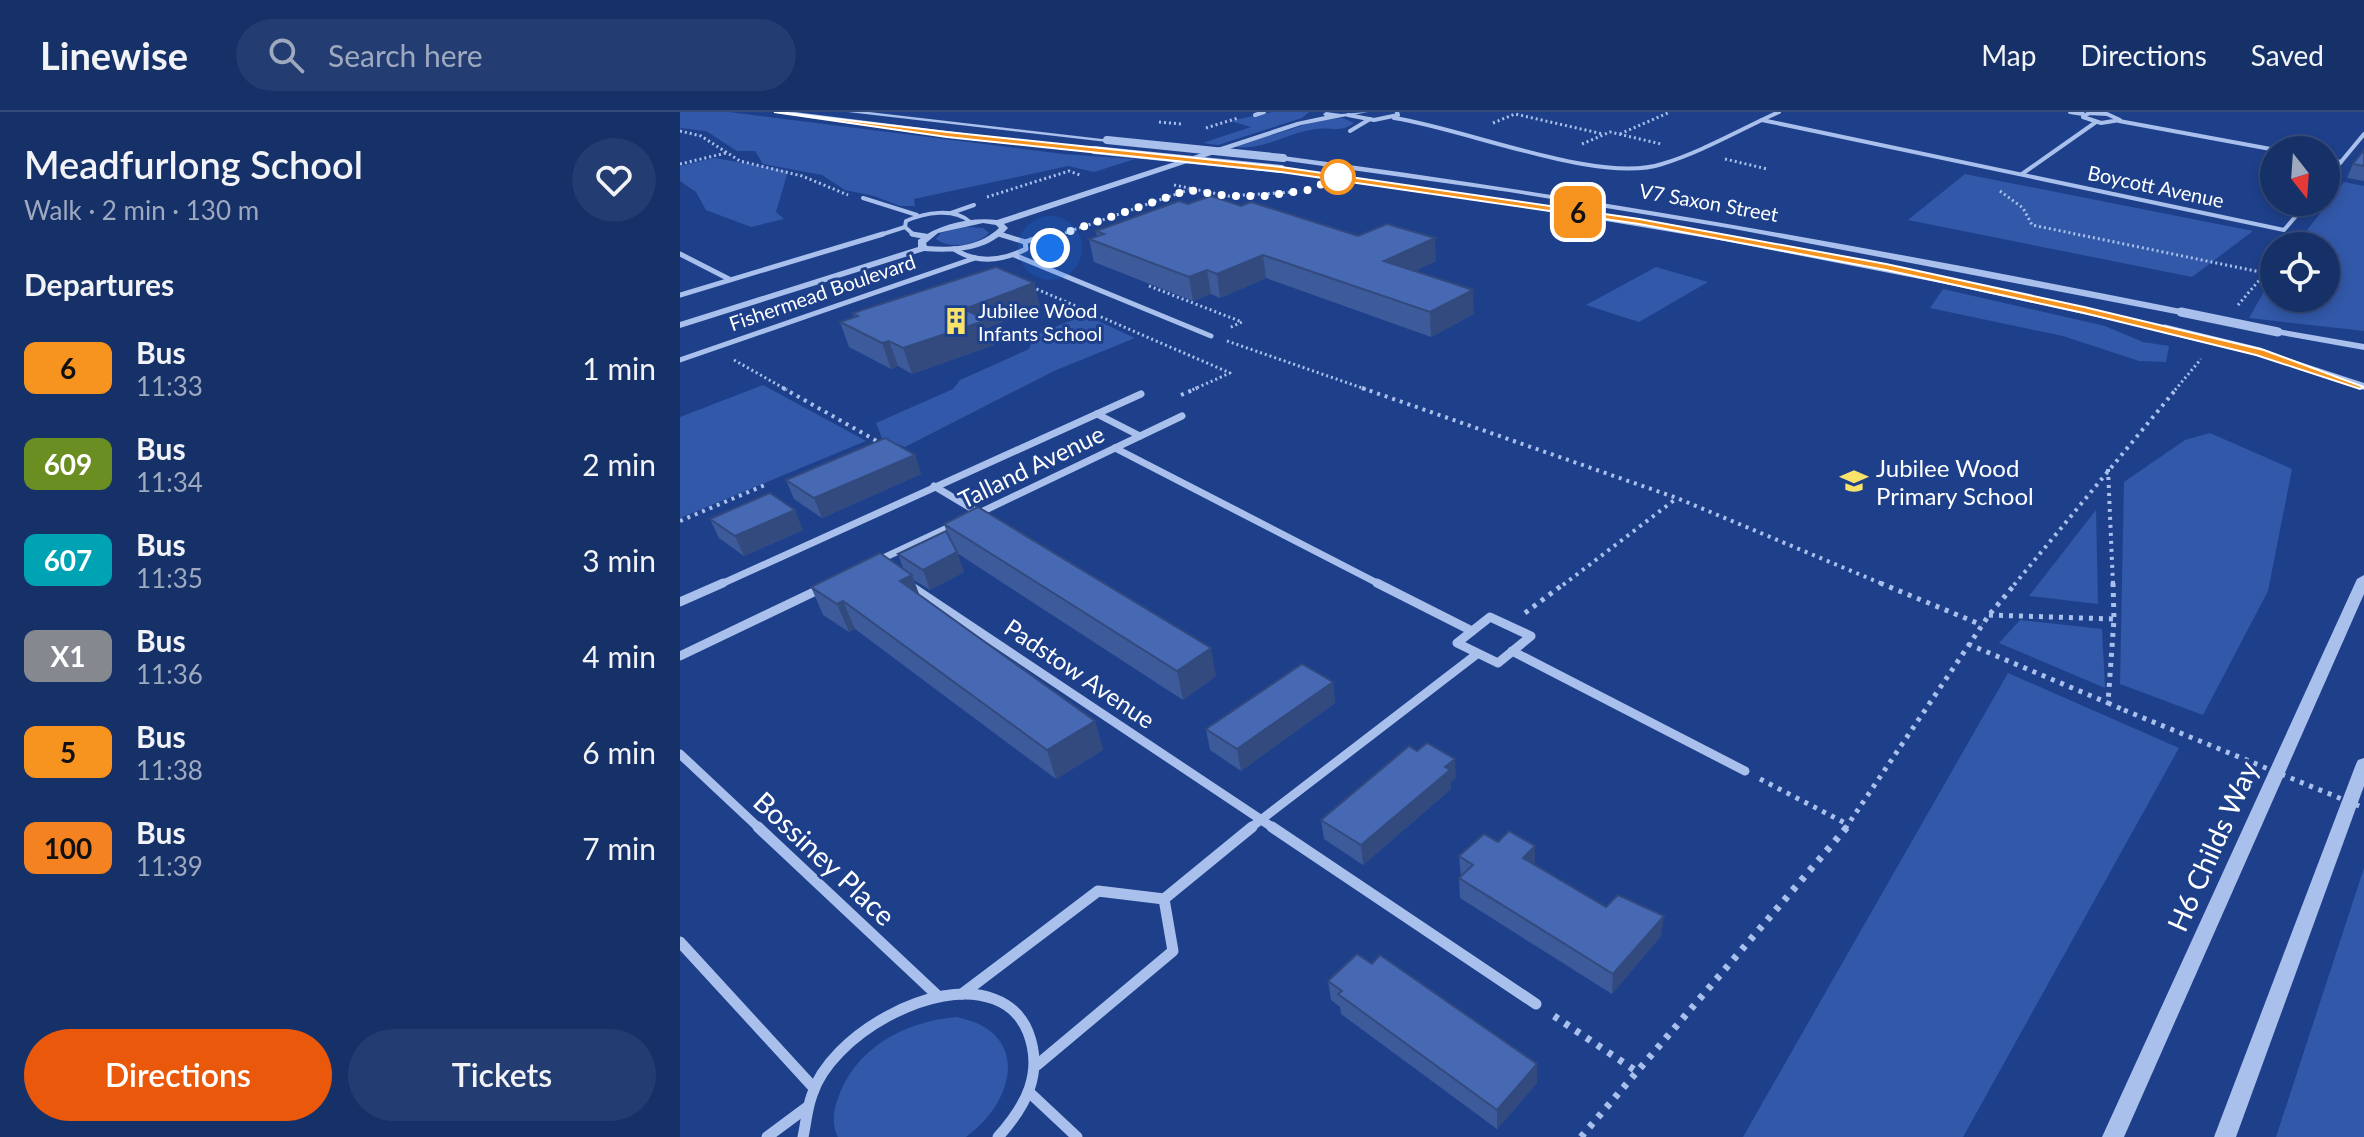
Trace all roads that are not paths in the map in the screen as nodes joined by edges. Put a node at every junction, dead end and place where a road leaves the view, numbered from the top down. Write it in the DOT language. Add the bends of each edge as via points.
graph roads {
  1 [pos="778,112"];
  2 [pos="851,112"];
  3 [pos="1264,112"];
  4 [pos="1322,112"];
  5 [pos="1398,112"];
  6 [pos="1779,112"];
  7 [pos="2070,112"];
  8 [pos="2108,113"];
  9 [pos="2083,114"];
  10 [pos="1255,115"];
  11 [pos="1333,116"];
  12 [pos="1368,116"];
  13 [pos="1394,118"];
  14 [pos="1762,120"];
  15 [pos="2119,121"];
  16 [pos="2096,122"];
  17 [pos="1299,123"];
  18 [pos="1350,131"];
  19 [pos="2364,134"];
  20 [pos="2260,147"];
  21 [pos="2341,162"];
  22 [pos="2022,174"];
  23 [pos="863,198"];
  24 [pos="974,205"];
  25 [pos="950,214"];
  26 [pos="918,216"];
  27 [pos="2296,216"];
  28 [pos="970,222"];
  29 [pos="998,223"];
  30 [pos="905,227"];
  31 [pos="999,234"];
  32 [pos="1048,234"];
  33 [pos="925,236"];
  34 [pos="1025,242"];
  35 [pos="923,248"];
  36 [pos="954,249"];
  37 [pos="680,254"];
  38 [pos="1014,255"];
  39 [pos="975,258"];
  40 [pos="729,279"];
  41 [pos="680,295"];
  42 [pos="680,325"];
  43 [pos="1211,336"];
  44 [pos="2364,347"];
  45 [pos="680,360"];
  46 [pos="2364,387"];
  47 [pos="1141,394"];
  48 [pos="1097,414"];
  49 [pos="1182,416"];
  50 [pos="1140,436"];
  51 [pos="1115,448"];
  52 [pos="934,486"];
  53 [pos="979,513"];
  54 [pos="887,571"];
  55 [pos="2364,579"];
  56 [pos="900,580"];
  57 [pos="833,582"];
  58 [pos="680,602"];
  59 [pos="1472,631"];
  60 [pos="1512,651"];
  61 [pos="1477,654"];
  62 [pos="680,656"];
  63 [pos="680,754"];
  64 [pos="2364,764"];
  65 [pos="1745,771"];
  66 [pos="1261,820"];
  67 [pos="1164,899"];
  68 [pos="680,942"];
  69 [pos="962,994"];
  70 [pos="938,996"];
  71 [pos="1536,1004"];
  72 [pos="1037,1065"];
  73 [pos="813,1087"];
  74 [pos="1030,1093"];
  75 [pos="806,1108"];
  76 [pos="767,1137"];
  77 [pos="803,1137"];
  78 [pos="998,1137"];
  79 [pos="1077,1137"];
  80 [pos="2113,1137"];
  81 [pos="2225,1137"];
  1 -- 46 [label="street, V7 Saxon Street, bridge" via="1281,169 1639,221 1886,267 2165,329 2260,352"];
  2 -- 44 [label="street, V7 Saxon Street, bridge" via="1467,181 1898,254"];
  3 -- 10 [label="street"];
  4 -- 11 [label="street"];
  4 -- 17 [label="street"];
  5 -- 13 [label="street"];
  6 -- 14 [label="street"];
  7 -- 9 [label="street"];
  8 -- 9 [label="street"];
  8 -- 15 [label="street"];
  9 -- 16 [label="street"];
  11 -- 12 [label="street"];
  11 -- 17 [label="street"];
  12 -- 13 [label="street"];
  12 -- 18 [label="street"];
  13 -- 14 [label="street" via="1610,168 1661,165"];
  14 -- 22 [label="street, Boycott Avenue"];
  15 -- 16 [label="street"];
  15 -- 20 [label="street"];
  16 -- 22 [label="street, Boycott Avenue"];
  17 -- 29 [label="street, Fishermead Boulevard"];
  19 -- 21 [label="street"];
  22 -- 27 [label="street, Boycott Avenue" via="2284,230"];
  23 -- 26 [label="street"];
  24 -- 25 [label="street"];
  25 -- 26 [label="street"];
  25 -- 28 [label="street"];
  26 -- 30 [label="street"];
  28 -- 29 [label="street, Fishermead Boulevard"];
  28 -- 33 [label="street, Fishermead Boulevard"];
  29 -- 31 [label="street" via="1004,228"];
  30 -- 33 [label="street"];
  30 -- 40 [label="street, Fishermead Boulevard"];
  31 -- 34 [label="street"];
  31 -- 36 [label="street, Fishermead Boulevard"];
  32 -- 34 [label="street"];
  33 -- 35 [label="street, Fishermead Boulevard"];
  34 -- 38 [label="street" via="1026,249"];
  35 -- 36 [label="street, Fishermead Boulevard"];
  35 -- 42 [label="street, Fishermead Boulevard"];
  36 -- 39 [label="street"];
  37 -- 40 [label="street"];
  38 -- 39 [label="street"];
  38 -- 43 [label="street"];
  39 -- 45 [label="street, Fishermead Boulevard"];
  40 -- 41 [label="street, Fishermead Boulevard"];
  47 -- 48 [label="street, Talland Avenue"];
  48 -- 50 [label="street"];
  48 -- 52 [label="street, Talland Avenue"];
  49 -- 50 [label="street, Talland Avenue"];
  50 -- 51 [label="street, Talland Avenue"];
  51 -- 53 [label="street, Talland Avenue"];
  51 -- 59 [label="street"];
  52 -- 53 [label="street"];
  52 -- 58 [label="street, Talland Avenue"];
  53 -- 54 [label="street, Talland Avenue" via="875,562"];
  55 -- 80 [label="street, H6 Childs Way"];
  56 -- 66 [label="street, Padstow Avenue"];
  57 -- 62 [label="street"];
  59 -- 60 [label="street" via="1490,617 1531,636"];
  59 -- 61 [label="street" via="1457,643"];
  60 -- 61 [label="street" via="1498,663"];
  60 -- 65 [label="street"];
  61 -- 66 [label="street"];
  63 -- 70 [label="street, Bossiney Place"];
  64 -- 81 [label="street"];
  66 -- 67 [label="street"];
  66 -- 71 [label="street, Padstow Avenue"];
  67 -- 69 [label="street" via="1098,891"];
  67 -- 72 [label="street" via="1173,951"];
  68 -- 73 [label="street"];
  69 -- 70 [label="street"];
  69 -- 72 [label="street" via="993,999 1019,1013 1034,1036"];
  70 -- 73 [label="street" via="901,1007 865,1027 835,1055"];
  72 -- 74 [label="street"];
  73 -- 75 [label="street"];
  74 -- 78 [label="street"];
  74 -- 79 [label="street"];
  75 -- 76 [label="street"];
  75 -- 77 [label="street"];
}
